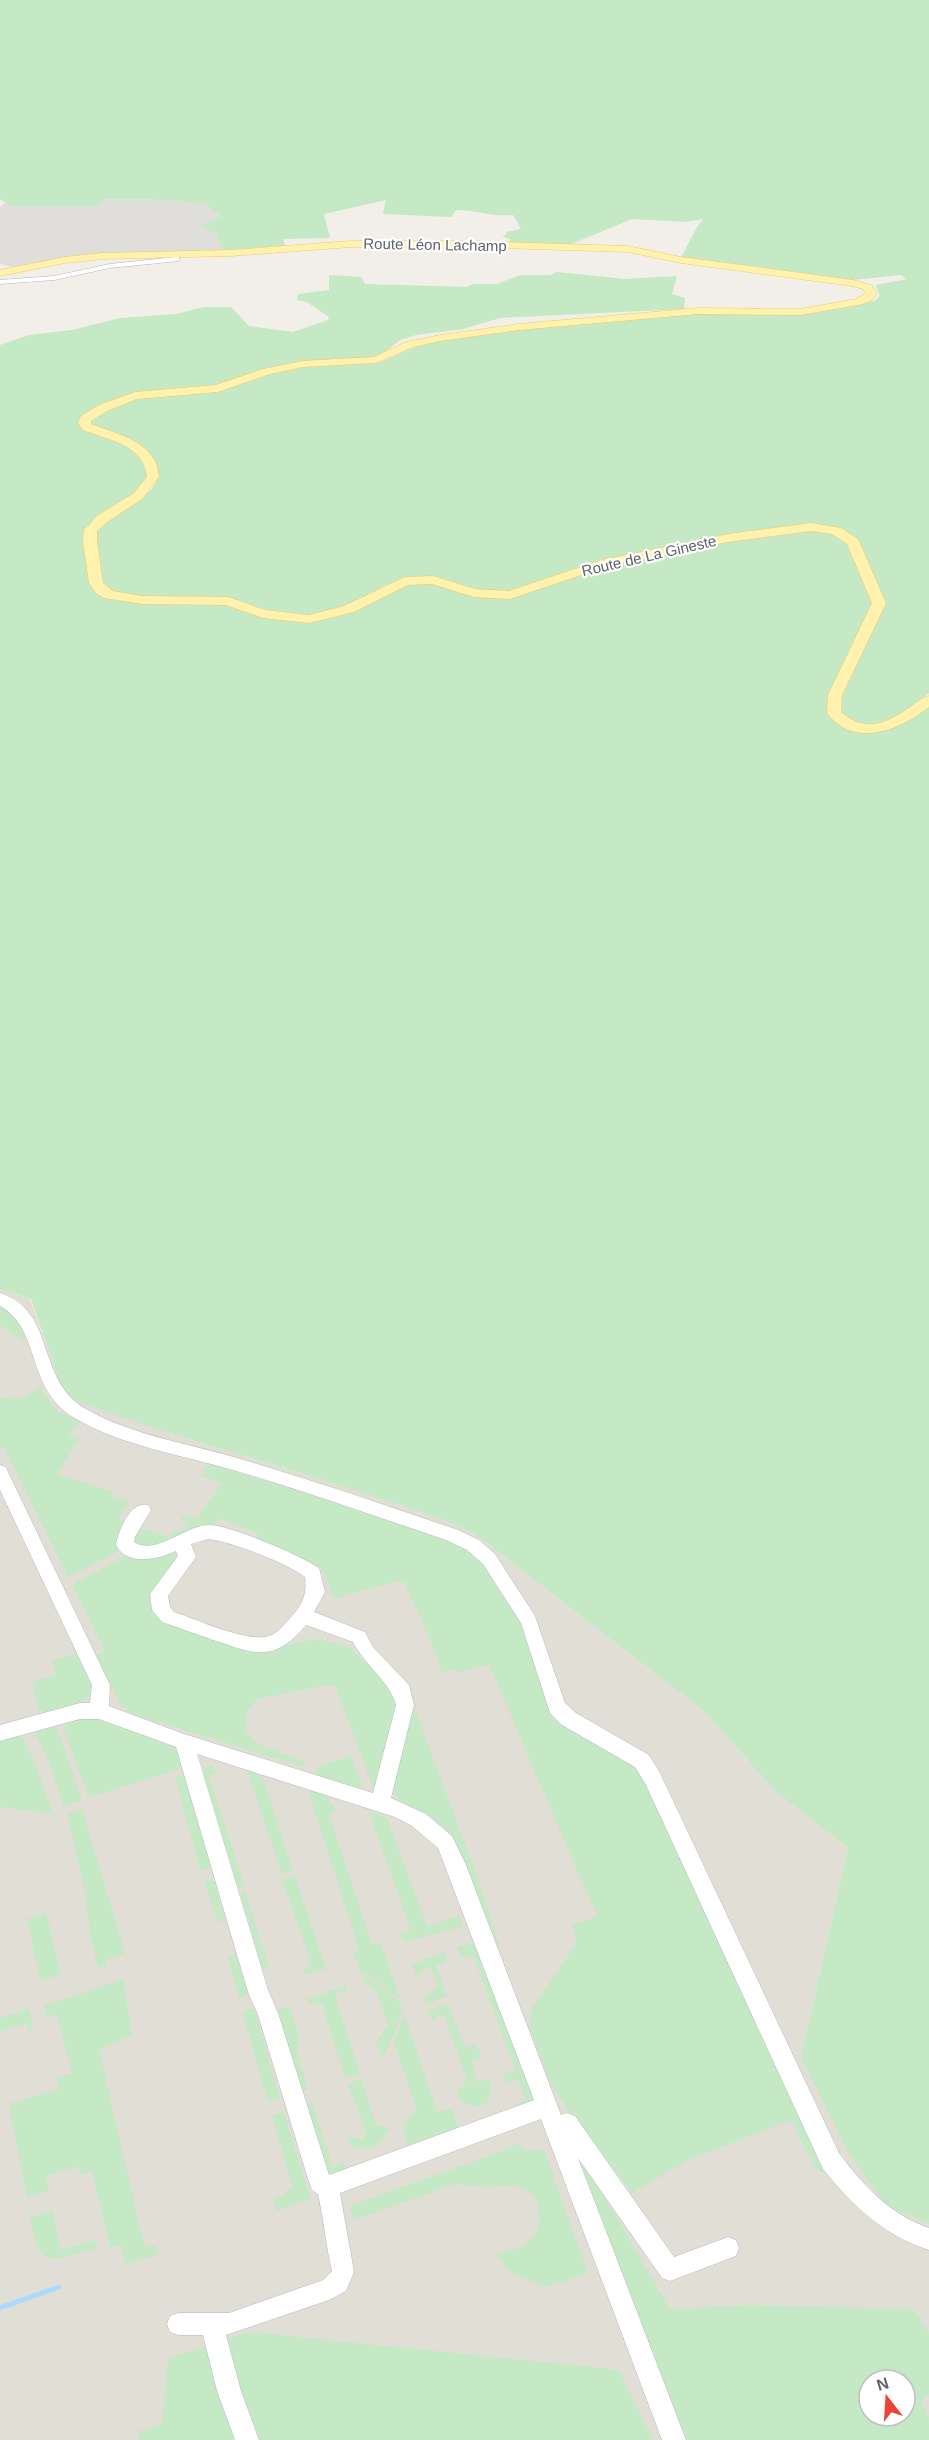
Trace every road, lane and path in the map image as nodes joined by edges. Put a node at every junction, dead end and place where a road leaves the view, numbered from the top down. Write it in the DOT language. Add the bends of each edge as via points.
graph roads {
  1 [pos="176,259"];
  2 [pos="0,273"];
  3 [pos="17,274"];
  4 [pos="0,282"];
  5 [pos="870,290"];
  6 [pos="929,700"];
  7 [pos="0,1299"];
  8 [pos="0,1473"];
  9 [pos="142,1510"];
  10 [pos="182,1542"];
  11 [pos="303,1616"];
  12 [pos="99,1711"];
  13 [pos="0,1733"];
  14 [pos="184,1742"];
  15 [pos="380,1804"];
  16 [pos="551,2117"];
  17 [pos="328,2187"];
  18 [pos="929,2240"];
  19 [pos="728,2247"];
  20 [pos="178,2324"];
  21 [pos="212,2325"];
  22 [pos="247,2440"];
  23 [pos="674,2440"];
  1 -- 3 [label="street" via="110,266 54,278"];
  2 -- 3 [label="main road, Route Léon Lachamp"];
  3 -- 4 [label="street, Route Léon Lachamp"];
  3 -- 5 [label="main road, Route Léon Lachamp" via="64,260 102,256 231,253 351,244 470,244 628,249 853,283"];
  5 -- 6 [label="main road, Route de La Gineste" via="871,295 864,300 801,312 698,311 460,335 410,344 376,360 288,366 218,388 149,393 127,399 90,415 84,423 138,450 152,465 153,477 138,496 91,530 96,583 109,595 142,600 228,601 263,614 309,619 349,609 405,581 433,580 474,593 510,595 602,564 728,538 823,528 841,533 853,542 879,603 835,695 834,713 846,724 886,728"];
  7 -- 18 [label="street" via="12,1303 24,1315 51,1390 78,1413 110,1427 452,1535 473,1545 489,1559 529,1621 557,1707 569,1719 642,1761 653,1779 831,2161 893,2224"];
  8 -- 12 [label="street" via="101,1685"];
  9 -- 10 [label="street" via="126,1536 125,1545 131,1551 148,1553"];
  10 -- 11 [label="street" via="210,1532 302,1565 313,1573 316,1592"];
  10 -- 11 [label="street" via="187,1557 159,1594 161,1610 168,1617 265,1646 279,1641"];
  11 -- 15 [label="street" via="359,1638 402,1691 405,1705"];
  12 -- 13 [label="street" via="80,1711"];
  12 -- 14 [label="street"];
  14 -- 15 [label="street"];
  14 -- 17 [label="street" via="258,1992 320,2182"];
  15 -- 16 [label="street" via="419,1821 445,1842"];
  16 -- 17 [label="street"];
  16 -- 19 [label="street" via="567,2124 670,2270"];
  16 -- 23 [label="street"];
  17 -- 21 [label="street" via="343,2272 338,2283 246,2320"];
  20 -- 21 [label="street"];
  21 -- 22 [label="street"];
}
